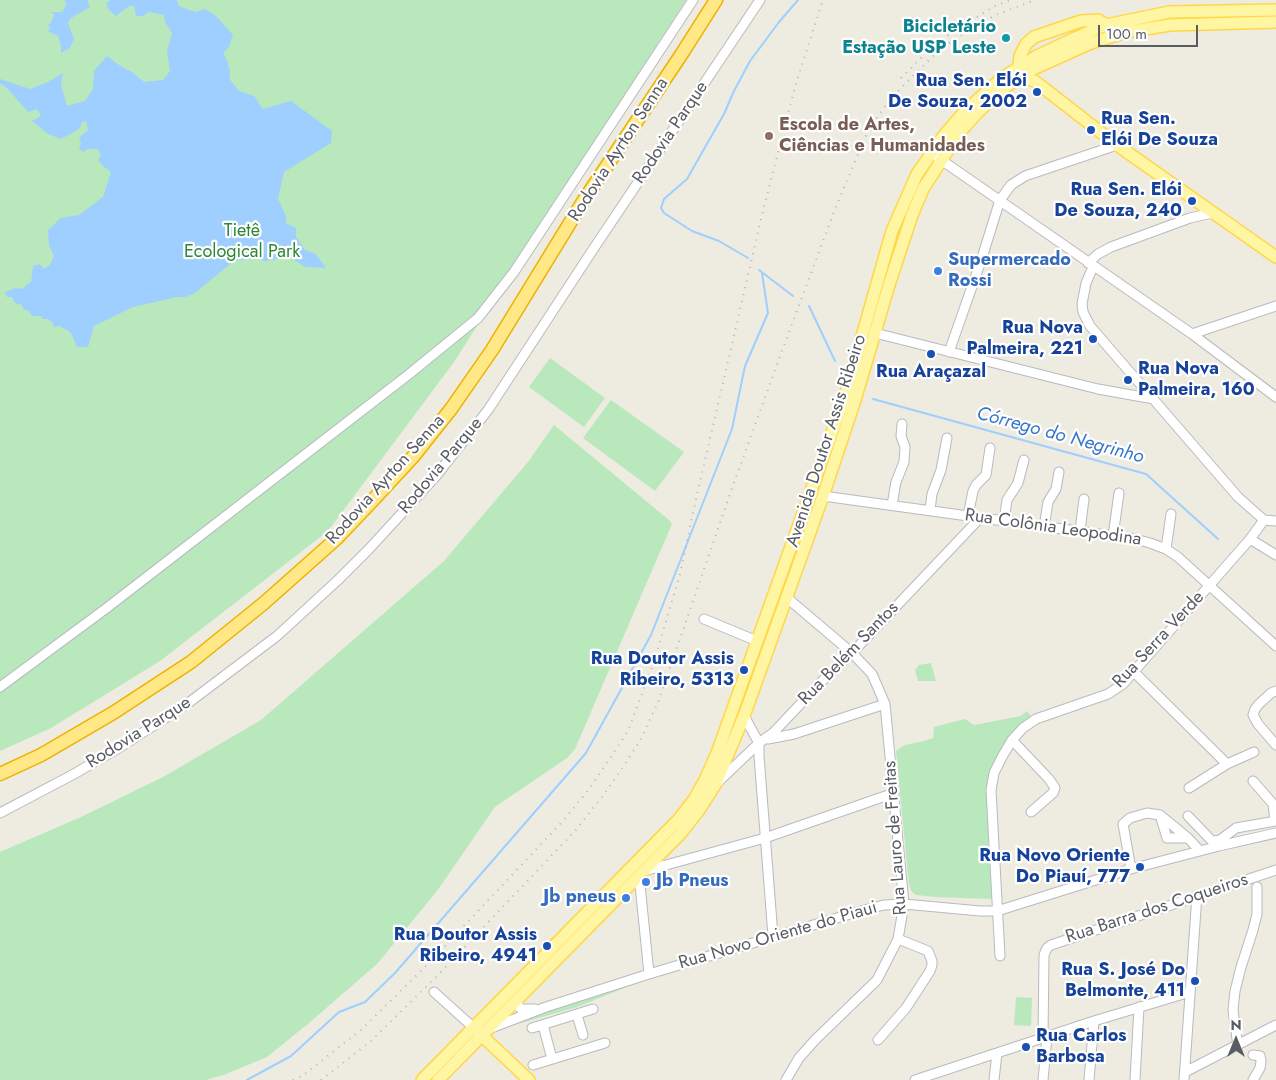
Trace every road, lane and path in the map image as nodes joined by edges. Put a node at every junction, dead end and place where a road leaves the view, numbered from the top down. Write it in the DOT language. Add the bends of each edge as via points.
graph roads {
  1 [pos="693,0"];
  2 [pos="716,0"];
  3 [pos="725,0"];
  4 [pos="760,0"];
  5 [pos="1276,10"];
  6 [pos="1276,22"];
  7 [pos="1106,25"];
  8 [pos="1100,40"];
  9 [pos="682,55"];
  10 [pos="1025,71"];
  11 [pos="1116,145"];
  12 [pos="931,152"];
  13 [pos="941,160"];
  14 [pos="1000,200"];
  15 [pos="1202,206"];
  16 [pos="1212,213"];
  17 [pos="1190,218"];
  18 [pos="1276,257"];
  19 [pos="1091,265"];
  20 [pos="1276,306"];
  21 [pos="875,333"];
  22 [pos="1192,334"];
  23 [pos="949,352"];
  24 [pos="1276,397"];
  25 [pos="1154,399"];
  26 [pos="902,424"];
  27 [pos="946,438"];
  28 [pos="990,448"];
  29 [pos="1024,460"];
  30 [pos="1059,472"];
  31 [pos="1119,493"];
  32 [pos="823,496"];
  33 [pos="1084,499"];
  34 [pos="892,505"];
  35 [pos="930,510"];
  36 [pos="1171,514"];
  37 [pos="968,516"];
  38 [pos="980,518"];
  39 [pos="1264,520"];
  40 [pos="1004,521"];
  41 [pos="1276,521"];
  42 [pos="1044,526"];
  43 [pos="1080,531"];
  44 [pos="1113,536"];
  45 [pos="1250,539"];
  46 [pos="1166,549"];
  47 [pos="1276,556"];
  48 [pos="1210,586"];
  49 [pos="786,597"];
  50 [pos="704,619"];
  51 [pos="757,641"];
  52 [pos="1276,646"];
  53 [pos="852,653"];
  54 [pos="1134,672"];
  55 [pos="0,687"];
  56 [pos="1276,691"];
  57 [pos="885,704"];
  58 [pos="744,716"];
  59 [pos="1012,740"];
  60 [pos="763,741"];
  61 [pos="1276,745"];
  62 [pos="1254,752"];
  63 [pos="1227,764"];
  64 [pos="0,774"];
  65 [pos="1253,781"];
  66 [pos="715,785"];
  67 [pos="1189,788"];
  68 [pos="894,793"];
  69 [pos="1031,812"];
  70 [pos="0,813"];
  71 [pos="1160,815"];
  72 [pos="1188,816"];
  73 [pos="1275,821"];
  74 [pos="1276,833"];
  75 [pos="765,838"];
  76 [pos="1188,838"];
  77 [pos="1200,851"];
  78 [pos="1131,869"];
  79 [pos="1276,870"];
  80 [pos="640,873"];
  81 [pos="1257,887"];
  82 [pos="1197,895"];
  83 [pos="904,904"];
  84 [pos="997,910"];
  85 [pos="773,936"];
  86 [pos="898,939"];
  87 [pos="1000,956"];
  88 [pos="649,974"];
  89 [pos="434,992"];
  90 [pos="1190,992"];
  91 [pos="515,1002"];
  92 [pos="1139,1007"];
  93 [pos="546,1008"];
  94 [pos="593,1009"];
  95 [pos="577,1015"];
  96 [pos="1094,1021"];
  97 [pos="543,1025"];
  98 [pos="1276,1025"];
  99 [pos="532,1028"];
  100 [pos="481,1031"];
  101 [pos="583,1035"];
  102 [pos="1045,1037"];
  103 [pos="878,1040"];
  104 [pos="605,1043"];
  105 [pos="1238,1046"];
  106 [pos="997,1053"];
  107 [pos="1253,1054"];
  108 [pos="552,1059"];
  109 [pos="951,1069"];
  110 [pos="527,1073"];
  111 [pos="1184,1076"];
  112 [pos="423,1080"];
  113 [pos="438,1080"];
  114 [pos="786,1080"];
  115 [pos="915,1080"];
  116 [pos="949,1080"];
  117 [pos="994,1080"];
  118 [pos="1043,1080"];
  119 [pos="1089,1080"];
  120 [pos="1135,1080"];
  121 [pos="1253,1080"];
  1 -- 55 [label="street" via="514,272 478,318"];
  2 -- 9 [label="highway, Rodovia Ayrton Senna"];
  3 -- 9 [label="highway, Rodovia Ayrton Senna"];
  4 -- 70 [label="street, Rodovia Parque" via="488,410 436,476 369,549 277,636 187,704 74,774"];
  5 -- 7 [label="main road, Avenida Doutor Assis Ribeiro" via="1169,12"];
  6 -- 8 [label="main road, Avenida Doutor Assis Ribeiro" via="1170,25"];
  7 -- 8 [label="main road"];
  7 -- 10 [label="main road, Avenida Doutor Assis Ribeiro" via="1075,38"];
  7 -- 10 [label="main road" via="1098,20 1081,21 1034,37 1022,50"];
  8 -- 10 [label="main road, Avenida Doutor Assis Ribeiro"];
  9 -- 64 [label="highway, Rodovia Ayrton Senna" via="584,200 492,350 451,409 373,500 264,603 191,662 113,713 41,755"];
  10 -- 11 [label="main road"];
  10 -- 12 [label="main road, Avenida Doutor Assis Ribeiro" via="1001,79 969,106"];
  10 -- 13 [label="main road, Avenida Doutor Assis Ribeiro" via="959,132"];
  11 -- 14 [label="street" via="1022,177"];
  11 -- 15 [label="main road"];
  12 -- 13 [label="street"];
  12 -- 51 [label="main road, Avenida Doutor Assis Ribeiro" via="892,232 845,396"];
  13 -- 14 [label="street"];
  13 -- 21 [label="main road, Avenida Doutor Assis Ribeiro" via="912,215"];
  14 -- 19 [label="street"];
  14 -- 23 [label="street"];
  15 -- 16 [label="main road"];
  15 -- 17 [label="street"];
  16 -- 17 [label="street"];
  16 -- 18 [label="main road"];
  17 -- 19 [label="street" via="1111,247 1098,254"];
  19 -- 22 [label="street"];
  19 -- 25 [label="street" via="1082,304 1086,318 1099,339"];
  20 -- 22 [label="street"];
  21 -- 23 [label="street"];
  21 -- 32 [label="main road, Avenida Doutor Assis Ribeiro"];
  22 -- 24 [label="street"];
  23 -- 25 [label="street"];
  25 -- 39 [label="street" via="1238,497"];
  26 -- 34 [label="street" via="904,462"];
  27 -- 35 [label="street"];
  28 -- 37 [label="street" via="986,475 973,490"];
  29 -- 40 [label="street" via="1018,483 1008,500"];
  30 -- 42 [label="street" via="1056,489 1048,502"];
  31 -- 44 [label="street"];
  32 -- 34 [label="street, Rua Colônia Leopodina"];
  32 -- 49 [label="main road, Avenida Doutor Assis Ribeiro"];
  33 -- 43 [label="street"];
  34 -- 35 [label="street, Rua Colônia Leopodina"];
  35 -- 37 [label="street, Rua Colônia Leopodina"];
  36 -- 46 [label="street"];
  37 -- 38 [label="street, Rua Colônia Leopodina"];
  38 -- 40 [label="street, Rua Colônia Leopodina"];
  38 -- 53 [label="street, Rua Belém Santos"];
  39 -- 41 [label="street"];
  39 -- 45 [label="street, Rua Serra Verde"];
  40 -- 42 [label="street, Rua Colônia Leopodina"];
  42 -- 43 [label="street, Rua Colônia Leopodina"];
  43 -- 44 [label="street, Rua Colônia Leopodina"];
  44 -- 46 [label="street, Rua Colônia Leopodina"];
  45 -- 47 [label="street"];
  45 -- 48 [label="street, Rua Serra Verde"];
  46 -- 48 [label="street, Rua Colônia Leopodina"];
  48 -- 52 [label="street, Rua Colônia Leopodina"];
  48 -- 54 [label="street, Rua Serra Verde"];
  49 -- 53 [label="street, Rua Lauro de Freitas"];
  49 -- 58 [label="main road, Avenida Doutor Assis Ribeiro"];
  50 -- 51 [label="street"];
  51 -- 100 [label="main road, Avenida Doutor Assis Ribeiro" via="717,753 695,798"];
  53 -- 57 [label="street, Rua Lauro de Freitas" via="872,674"];
  53 -- 60 [label="street, Rua Belém Santos"];
  54 -- 59 [label="street, Rua Serra Verde" via="1108,694 1036,719"];
  54 -- 63 [label="street"];
  56 -- 61 [label="street" via="1255,708 1253,715"];
  57 -- 60 [label="street"];
  57 -- 68 [label="street, Rua Lauro de Freitas"];
  58 -- 60 [label="street"];
  58 -- 66 [label="main road, Avenida Doutor Assis Ribeiro"];
  59 -- 69 [label="street" via="1055,788"];
  59 -- 84 [label="street, Rua Serra Verde" via="994,773 991,790"];
  60 -- 66 [label="street, Rua Belém Santos"];
  60 -- 75 [label="street" via="759,756"];
  62 -- 63 [label="street"];
  63 -- 67 [label="street"];
  65 -- 73 [label="street" via="1273,804"];
  66 -- 80 [label="main road, Avenida Doutor Assis Ribeiro" via="681,833"];
  68 -- 75 [label="street"];
  68 -- 83 [label="street, Rua Lauro de Freitas"];
  71 -- 76 [label="street"];
  71 -- 76 [label="street" via="1167,838"];
  71 -- 78 [label="street" via="1147,813 1130,818 1123,824"];
  72 -- 73 [label="street" via="1212,841 1220,840 1236,828"];
  74 -- 77 [label="street, Rua Novo Oriente do Piaui"];
  75 -- 80 [label="street"];
  75 -- 85 [label="street"];
  76 -- 77 [label="street"];
  77 -- 78 [label="street, Rua Novo Oriente do Piaui"];
  78 -- 84 [label="street, Rua Novo Oriente do Piaui"];
  79 -- 82 [label="street, Rua Barra dos Coqueiros"];
  80 -- 88 [label="street"];
  80 -- 91 [label="main road, Avenida Doutor Assis Ribeiro"];
  81 -- 105 [label="street" via="1254,930 1235,991 1233,1010"];
  82 -- 90 [label="street"];
  82 -- 102 [label="street, Rua Barra dos Coqueiros" via="1046,948"];
  83 -- 84 [label="street, Rua Novo Oriente do Piaui"];
  83 -- 85 [label="street, Rua Novo Oriente do Piaui" via="884,905"];
  83 -- 86 [label="street, Rua Lauro de Freitas"];
  84 -- 87 [label="street, Rua Serra Verde"];
  85 -- 88 [label="street, Rua Novo Oriente do Piaui"];
  86 -- 103 [label="street" via="928,951 932,965 906,1008"];
  86 -- 114 [label="street, Rua Lauro de Freitas" via="877,980 815,1040"];
  88 -- 93 [label="street, Rua Novo Oriente do Piaui"];
  89 -- 100 [label="street"];
  90 -- 92 [label="street"];
  90 -- 111 [label="street"];
  91 -- 93 [label="street, Rua Novo Oriente do Piaui" via="521,1009"];
  91 -- 100 [label="main road, Avenida Doutor Assis Ribeiro"];
  92 -- 96 [label="street"];
  92 -- 120 [label="street"];
  93 -- 100 [label="street, Rua Novo Oriente do Piaui"];
  94 -- 95 [label="street"];
  95 -- 97 [label="street"];
  95 -- 101 [label="street"];
  96 -- 102 [label="street"];
  96 -- 119 [label="street"];
  97 -- 99 [label="street"];
  97 -- 108 [label="street"];
  98 -- 105 [label="street"];
  100 -- 110 [label="main road"];
  100 -- 112 [label="main road"];
  100 -- 113 [label="main road, Avenida Doutor Assis Ribeiro"];
  102 -- 106 [label="street"];
  102 -- 118 [label="street"];
  104 -- 108 [label="street"];
  105 -- 111 [label="street"];
  106 -- 109 [label="street"];
  106 -- 117 [label="street"];
  107 -- 121 [label="street" via="1260,1056 1261,1060"];
  108 -- 110 [label="street"];
  109 -- 115 [label="street"];
  109 -- 116 [label="street"];
}
